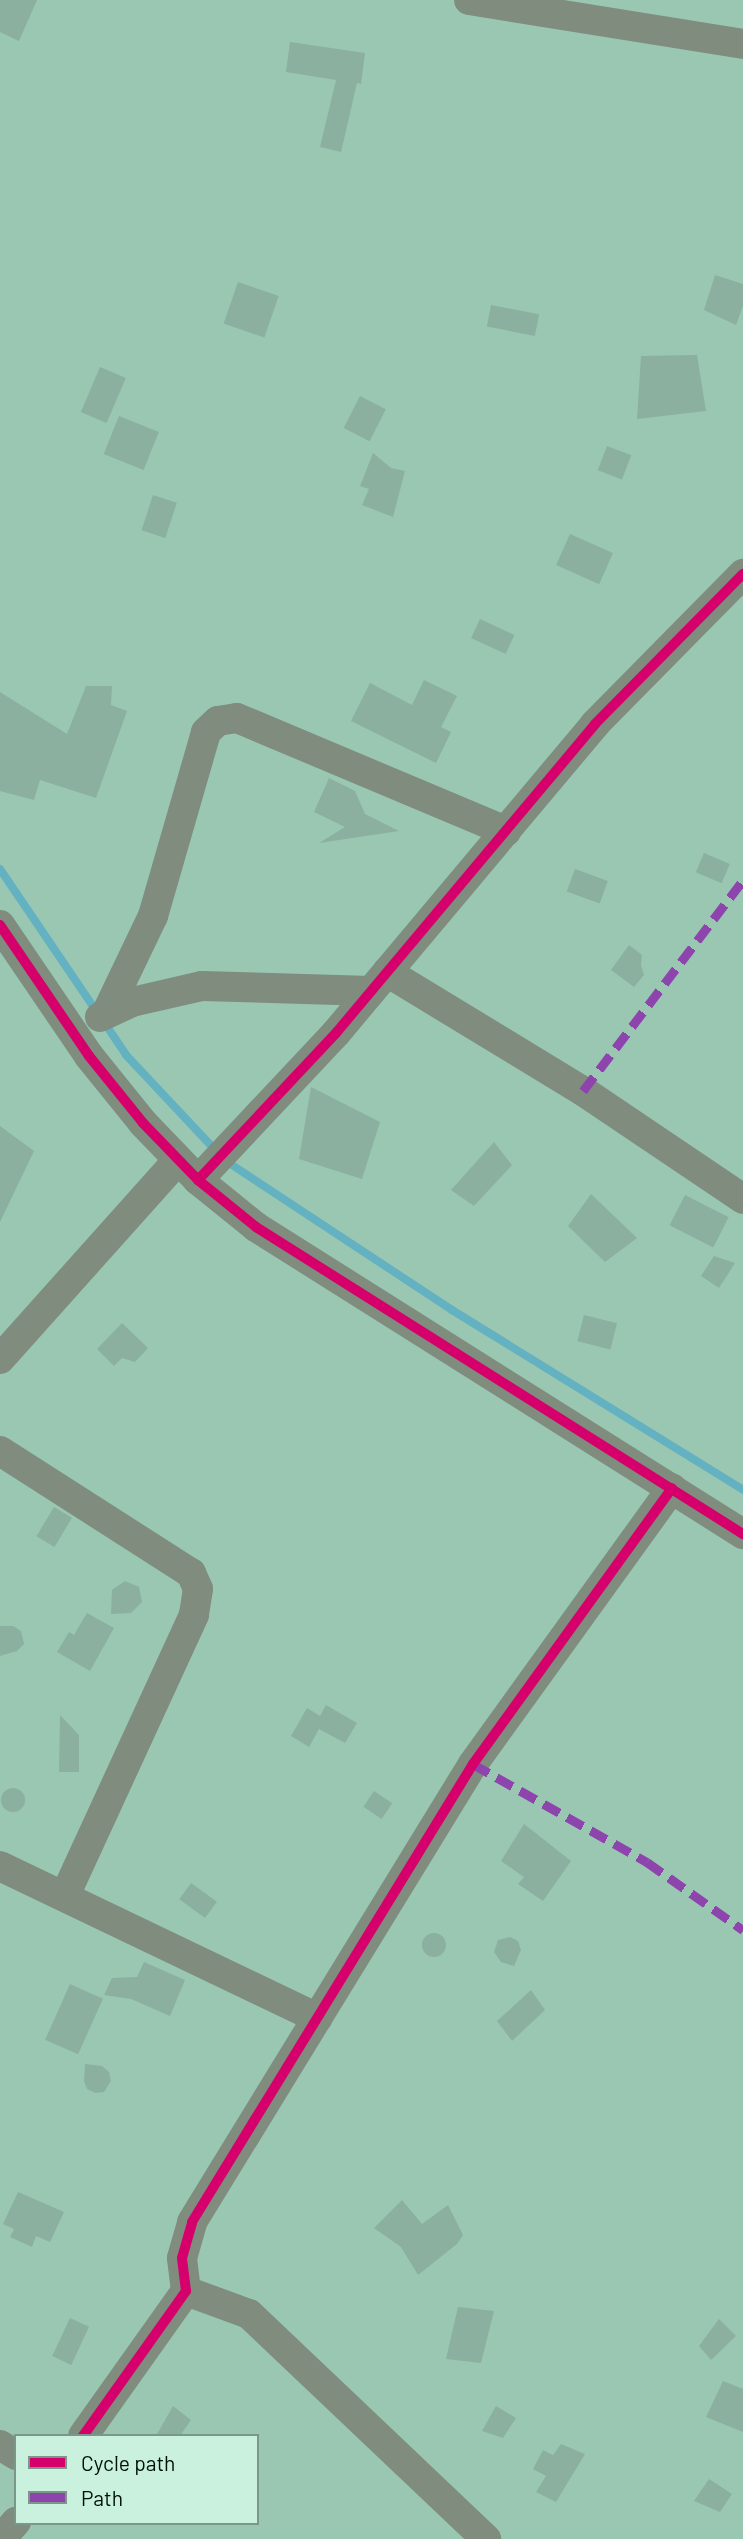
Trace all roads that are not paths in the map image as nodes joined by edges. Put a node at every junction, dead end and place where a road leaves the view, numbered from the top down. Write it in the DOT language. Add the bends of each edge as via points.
graph roads {
  1 [pos="470,0"];
  2 [pos="743,44"];
  3 [pos="743,574"];
  4 [pos="506,831"];
  5 [pos="0,925"];
  6 [pos="379,981"];
  7 [pos="106,1014"];
  8 [pos="71,1030"];
  9 [pos="188,1170"];
  10 [pos="743,1199"];
  11 [pos="0,1359"];
  12 [pos="0,1451"];
  13 [pos="672,1488"];
  14 [pos="743,1534"];
  15 [pos="0,1866"];
  16 [pos="65,1895"];
  17 [pos="317,2018"];
  18 [pos="186,2291"];
  19 [pos="84,2434"];
  20 [pos="14,2524"];
  21 [pos="1,2539"];
  22 [pos="486,2539"];
  1 -- 2 [label="street"];
  3 -- 4 [label="street" via="595,724"];
  4 -- 6 [label="street"];
  4 -- 7 [label="street" via="237,718 218,721 206,732 153,916"];
  5 -- 8 [label="street"];
  6 -- 7 [label="street" via="202,986 132,1002"];
  6 -- 9 [label="street"];
  6 -- 10 [label="street" via="583,1091"];
  7 -- 8 [label="street"];
  8 -- 9 [label="street" via="143,1123"];
  9 -- 11 [label="street"];
  9 -- 13 [label="street" via="256,1227"];
  12 -- 16 [label="street" via="191,1573 198,1589 194,1615"];
  13 -- 14 [label="street"];
  13 -- 17 [label="street" via="473,1764"];
  15 -- 16 [label="street"];
  16 -- 17 [label="street"];
  17 -- 18 [label="street" via="192,2222 182,2258"];
  18 -- 19 [label="street"];
  18 -- 22 [label="street" via="249,2314"];
  20 -- 21 [label="street"];
}
